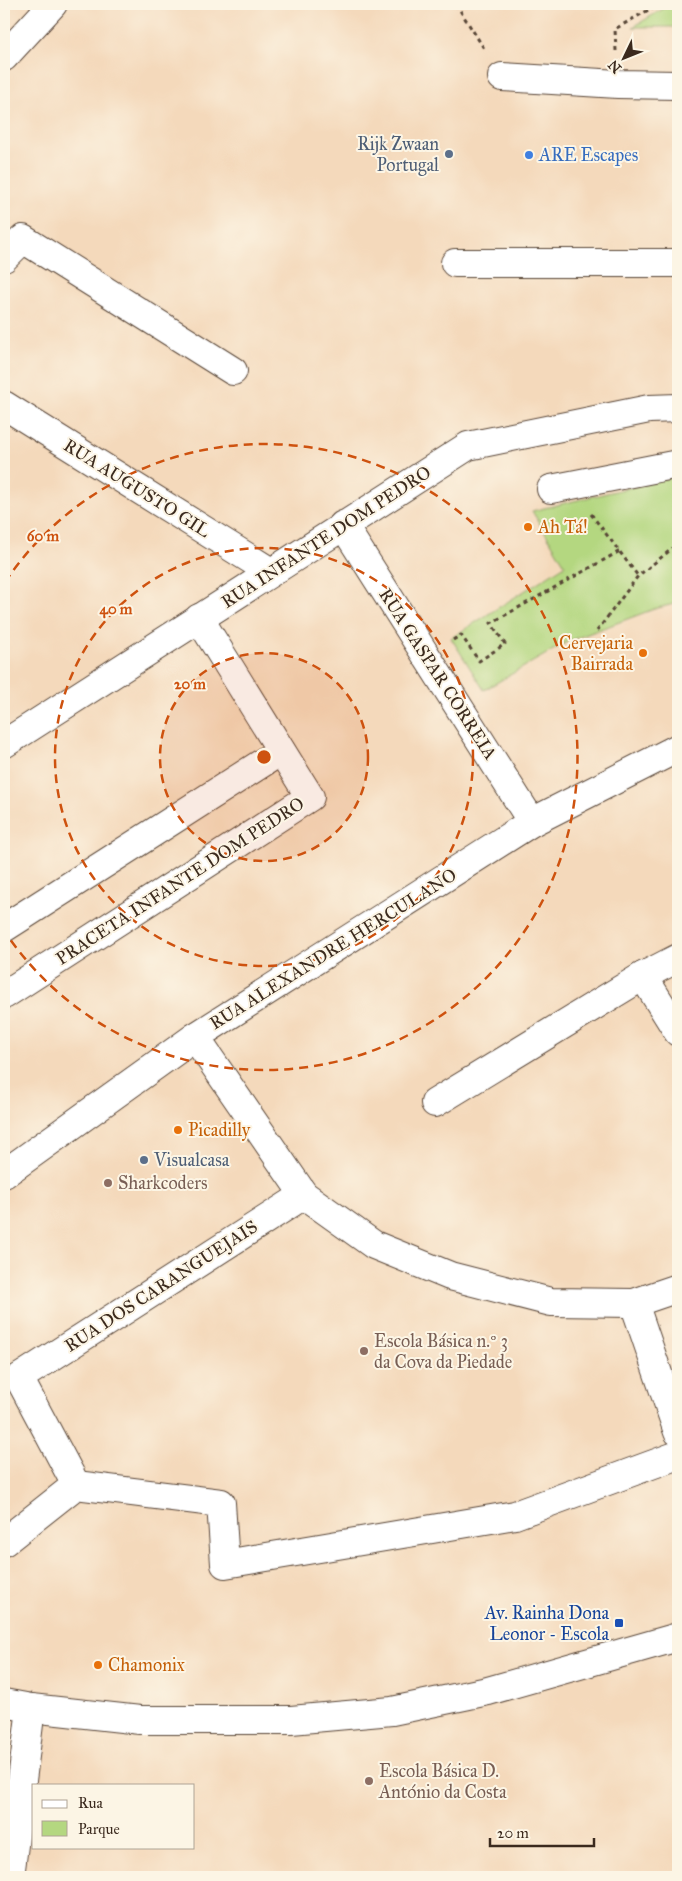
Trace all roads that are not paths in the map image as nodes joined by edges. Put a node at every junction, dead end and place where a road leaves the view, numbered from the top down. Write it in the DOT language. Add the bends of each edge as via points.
graph roads {
  1 [pos="53,4"];
  2 [pos="4,57"];
  3 [pos="502,77"];
  4 [pos="678,85"];
  5 [pos="4,258"];
  6 [pos="455,263"];
  7 [pos="678,263"];
  8 [pos="233,371"];
  9 [pos="4,405"];
  10 [pos="678,408"];
  11 [pos="678,464"];
  12 [pos="551,489"];
  13 [pos="343,525"];
  14 [pos="271,572"];
  15 [pos="199,618"];
  16 [pos="4,744"];
  17 [pos="678,748"];
  18 [pos="281,751"];
  19 [pos="532,822"];
  20 [pos="4,928"];
  21 [pos="678,958"];
  22 [pos="643,976"];
  23 [pos="4,995"];
  24 [pos="678,1032"];
  25 [pos="195,1037"];
  26 [pos="435,1103"];
  27 [pos="4,1174"];
  28 [pos="304,1195"];
  29 [pos="678,1288"];
  30 [pos="634,1303"];
  31 [pos="11,1384"];
  32 [pos="678,1432"];
  33 [pos="678,1456"];
  34 [pos="76,1485"];
  35 [pos="4,1542"];
  36 [pos="678,1637"];
  37 [pos="4,1703"];
  38 [pos="31,1708"];
  39 [pos="10,1877"];
  1 -- 2 [label="street"];
  3 -- 4 [label="street"];
  5 -- 8 [label="street" via="23,239"];
  6 -- 7 [label="street"];
  9 -- 14 [label="street, RUA AUGUSTO GIL"];
  10 -- 13 [label="street, RUA INFANTE DOM PEDRO" via="649,409 468,446"];
  11 -- 12 [label="street"];
  13 -- 14 [label="street, RUA INFANTE DOM PEDRO"];
  13 -- 19 [label="street, RUA GASPAR CORREIA"];
  14 -- 15 [label="street, RUA INFANTE DOM PEDRO"];
  15 -- 16 [label="street, RUA INFANTE DOM PEDRO"];
  15 -- 18 [label="street, PRACETA INFANTE DOM PEDRO"];
  17 -- 19 [label="street, RUA ALEXANDRE HERCULANO"];
  18 -- 20 [label="street"];
  18 -- 23 [label="street, PRACETA INFANTE DOM PEDRO" via="310,797"];
  19 -- 25 [label="street, RUA ALEXANDRE HERCULANO"];
  21 -- 22 [label="street"];
  22 -- 24 [label="street"];
  22 -- 26 [label="street"];
  25 -- 27 [label="street, RUA ALEXANDRE HERCULANO"];
  25 -- 28 [label="street"];
  28 -- 30 [label="street" via="374,1245 450,1276 551,1302"];
  28 -- 31 [label="street, RUA DOS CARANGUEJAIS"];
  29 -- 30 [label="street"];
  30 -- 32 [label="street"];
  31 -- 34 [label="street, RUA DOS CARANGUEJAIS"];
  33 -- 34 [label="street" via="515,1515 225,1564 221,1503"];
  34 -- 35 [label="street"];
  36 -- 38 [label="street" via="488,1691 392,1711 292,1720 140,1720"];
  37 -- 38 [label="street"];
  38 -- 39 [label="street"];
}
